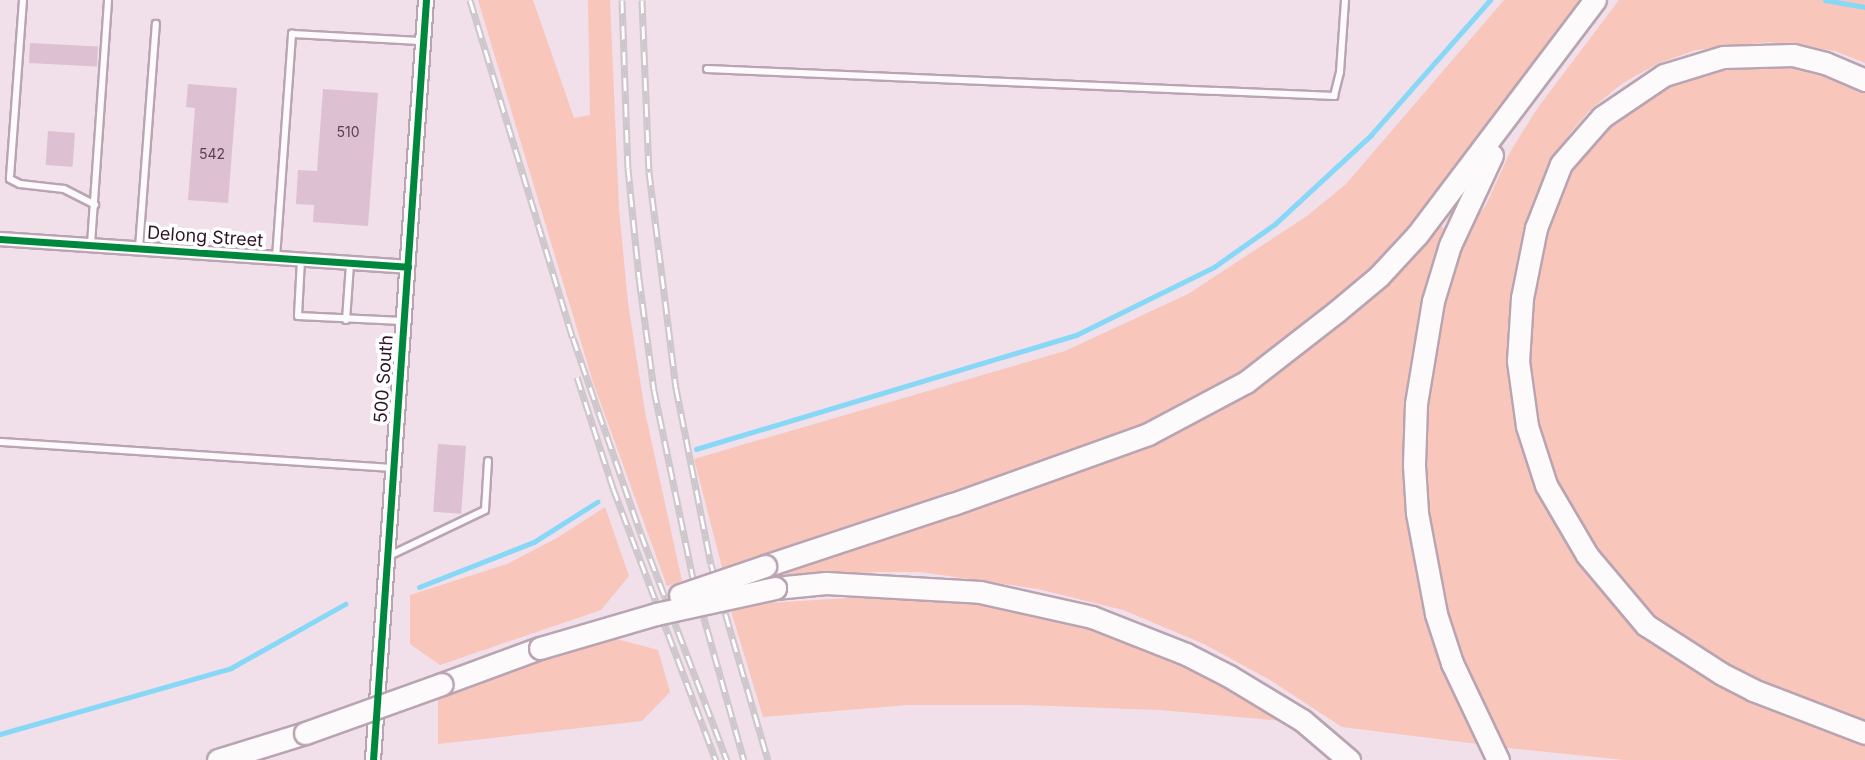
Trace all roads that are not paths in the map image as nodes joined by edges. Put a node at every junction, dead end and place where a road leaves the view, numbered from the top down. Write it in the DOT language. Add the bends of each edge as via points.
graph roads {
  1 [pos="23,0"];
  2 [pos="108,0"];
  3 [pos="426,0"];
  4 [pos="1345,0"];
  5 [pos="1595,0"];
  6 [pos="156,24"];
  7 [pos="423,41"];
  8 [pos="707,69"];
  9 [pos="1865,80"];
  10 [pos="1533,83"];
  11 [pos="95,205"];
  12 [pos="0,239"];
  13 [pos="91,244"];
  14 [pos="139,248"];
  15 [pos="276,259"];
  16 [pos="301,260"];
  17 [pos="350,264"];
  18 [pos="408,267"];
  19 [pos="346,320"];
  20 [pos="404,321"];
  21 [pos="0,442"];
  22 [pos="488,461"];
  23 [pos="394,468"];
  24 [pos="387,557"];
  25 [pos="540,648"];
  26 [pos="1865,733"];
  27 [pos="218,760"];
  28 [pos="373,760"];
  29 [pos="1349,760"];
  30 [pos="1498,760"];
  1 -- 11 [label="lane" via="10,179 64,189"];
  2 -- 11 [label="lane"];
  3 -- 7 [label="street, 500 South"];
  4 -- 8 [label="lane" via="1334,96"];
  5 -- 10 [label="highway"];
  6 -- 14 [label="lane"];
  7 -- 15 [label="lane" via="292,34"];
  7 -- 18 [label="street, 500 South"];
  9 -- 26 [label="highway" via="1793,55 1723,57 1664,75 1602,117 1561,164 1536,228 1522,298 1518,361 1527,426 1546,485 1587,555 1646,625 1753,690"];
  10 -- 25 [label="highway, bridge" via="1465,175 1388,266 1246,382 1148,434 648,606"];
  10 -- 30 [label="highway" via="1485,169 1451,245 1433,301 1416,404 1417,513 1437,614 1452,663"];
  11 -- 13 [label="lane"];
  12 -- 13 [label="street, Delong Street"];
  13 -- 14 [label="street, Delong Street"];
  14 -- 15 [label="street, Delong Street"];
  15 -- 16 [label="street, Delong Street"];
  16 -- 17 [label="street, Delong Street"];
  16 -- 19 [label="lane" via="298,316"];
  17 -- 18 [label="street, Delong Street"];
  17 -- 19 [label="lane"];
  18 -- 20 [label="street, 500 South"];
  19 -- 20 [label="lane"];
  20 -- 23 [label="street, 500 South"];
  21 -- 23 [label="lane"];
  22 -- 24 [label="lane" via="485,510"];
  23 -- 24 [label="street, 500 South"];
  24 -- 28 [label="street, 500 South"];
  25 -- 27 [label="highway, bridge"];
  25 -- 29 [label="highway, bridge" via="703,602 775,588 826,583 980,592 1092,617 1186,654 1302,720"];
}
